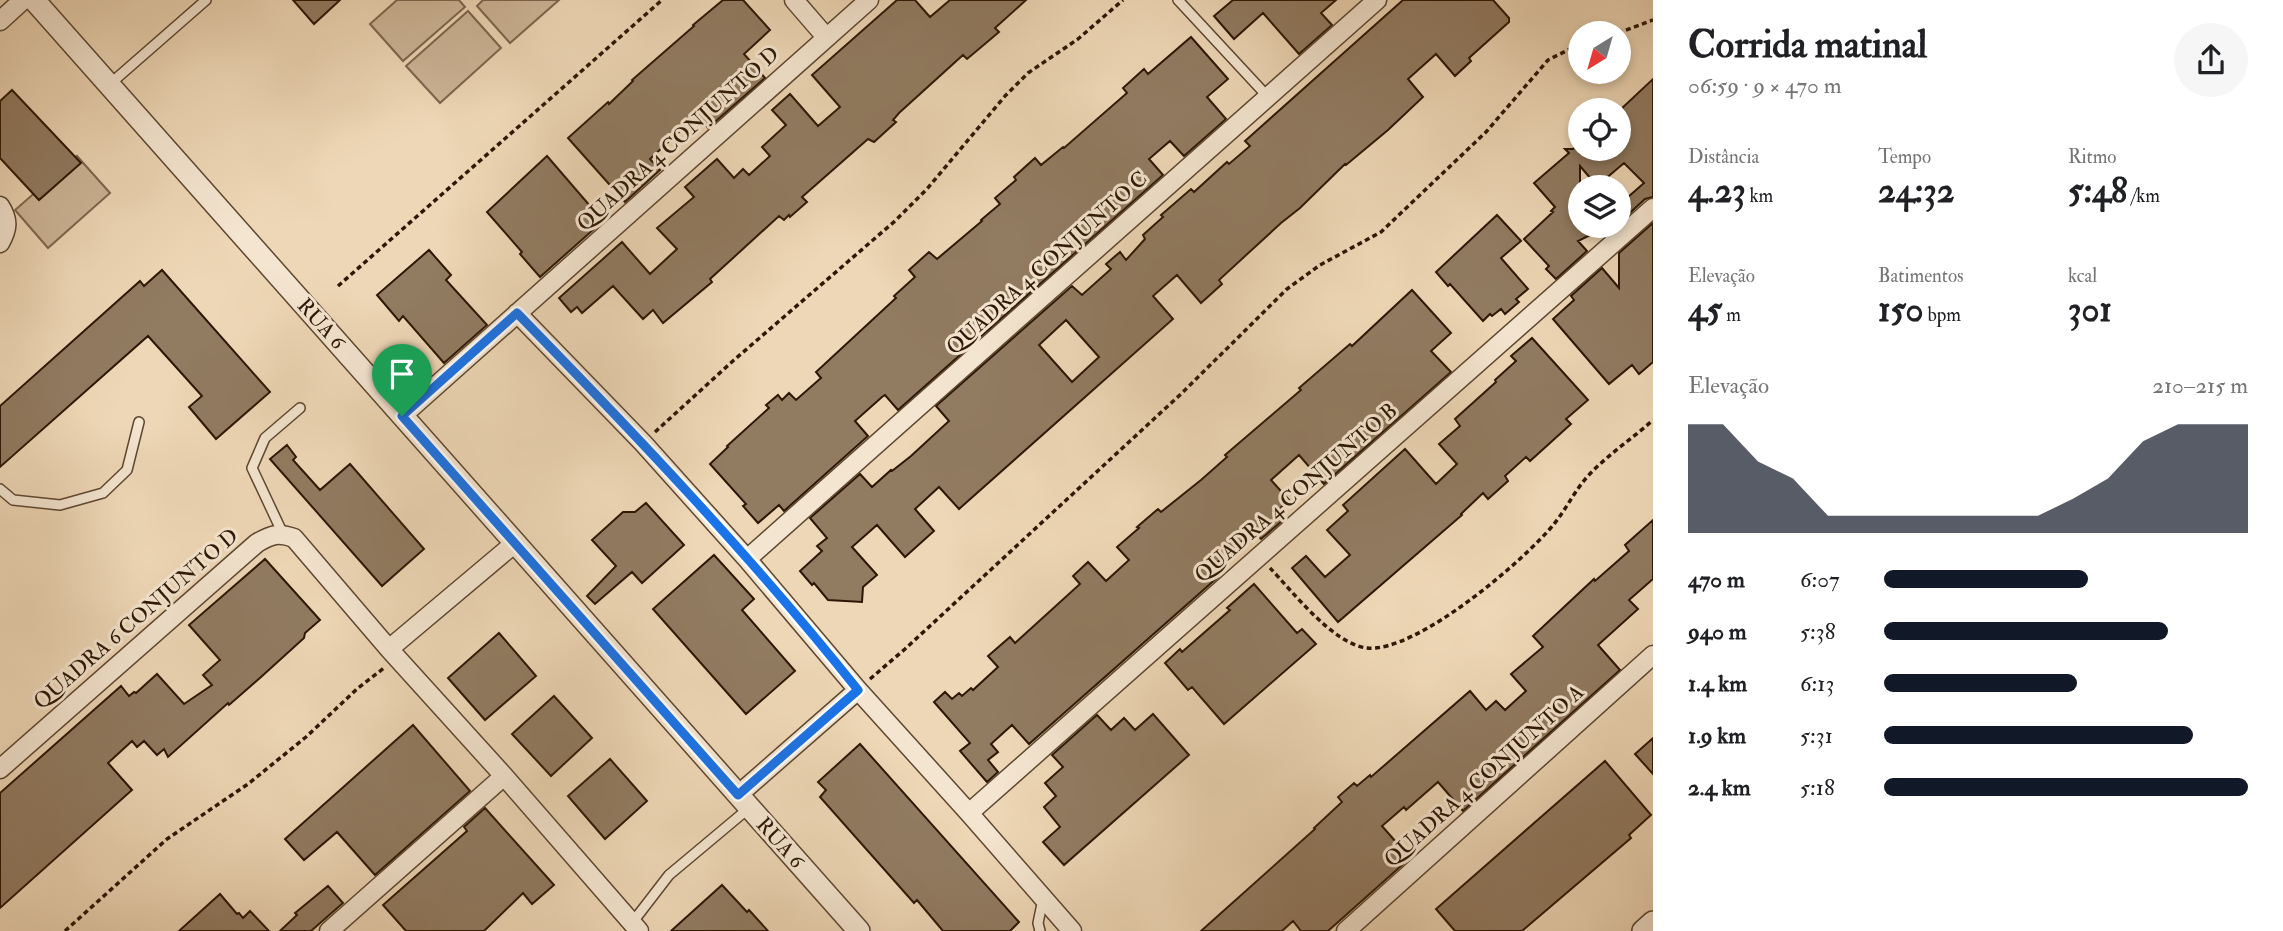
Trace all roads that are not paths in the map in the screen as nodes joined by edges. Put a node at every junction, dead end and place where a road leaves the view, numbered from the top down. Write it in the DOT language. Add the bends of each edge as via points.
graph roads {
  1 [pos="23,0"];
  2 [pos="34,0"];
  3 [pos="206,0"];
  4 [pos="793,0"];
  5 [pos="869,0"];
  6 [pos="1178,0"];
  7 [pos="1377,0"];
  8 [pos="0,20"];
  9 [pos="826,37"];
  10 [pos="109,85"];
  11 [pos="1268,97"];
  12 [pos="0,206"];
  13 [pos="1653,208"];
  14 [pos="0,243"];
  15 [pos="517,313"];
  16 [pos="300,408"];
  17 [pos="402,416"];
  18 [pos="139,422"];
  19 [pos="0,489"];
  20 [pos="284,534"];
  21 [pos="515,543"];
  22 [pos="747,559"];
  23 [pos="393,654"];
  24 [pos="1653,655"];
  25 [pos="858,690"];
  26 [pos="0,769"];
  27 [pos="504,776"];
  28 [pos="744,801"];
  29 [pos="969,813"];
  30 [pos="1043,898"];
  31 [pos="1653,922"];
  32 [pos="636,927"];
  33 [pos="329,931"];
  34 [pos="859,931"];
  35 [pos="1040,931"];
  36 [pos="1072,931"];
  37 [pos="1346,931"];
  38 [pos="1643,931"];
  1 -- 8 [label="street"];
  2 -- 10 [label="street, RUA 6"];
  3 -- 10 [label="lane"];
  4 -- 9 [label="street"];
  5 -- 9 [label="street, QUADRA 4 CONJUNTO D"];
  6 -- 11 [label="lane"];
  7 -- 11 [label="street, QUADRA 4 CONJUNTO C"];
  9 -- 15 [label="street, QUADRA 4 CONJUNTO D"];
  10 -- 17 [label="street, RUA 6"];
  11 -- 22 [label="street, QUADRA 4 CONJUNTO C"];
  12 -- 14 [label="street" via="7,228"];
  13 -- 29 [label="street, QUADRA 4 CONJUNTO B"];
  15 -- 17 [label="street, QUADRA 4 CONJUNTO D"];
  15 -- 22 [label="street"];
  16 -- 20 [label="lane" via="265,438 252,468"];
  17 -- 21 [label="street, RUA 6"];
  18 -- 19 [label="lane" via="127,470 103,493 60,505 13,500"];
  20 -- 23 [label="street" via="295,538"];
  20 -- 26 [label="street, QUADRA 6 CONJUNTO D" via="257,543"];
  21 -- 23 [label="street"];
  21 -- 28 [label="street, RUA 6"];
  22 -- 25 [label="street"];
  23 -- 27 [label="street"];
  24 -- 37 [label="street, QUADRA 4 CONJUNTO A"];
  25 -- 28 [label="street"];
  25 -- 29 [label="street"];
  27 -- 32 [label="street"];
  27 -- 33 [label="street"];
  28 -- 32 [label="lane" via="669,875"];
  28 -- 34 [label="street, RUA 6"];
  29 -- 30 [label="street"];
  30 -- 35 [label="lane"];
  30 -- 36 [label="street"];
  31 -- 38 [label="street"];
}
